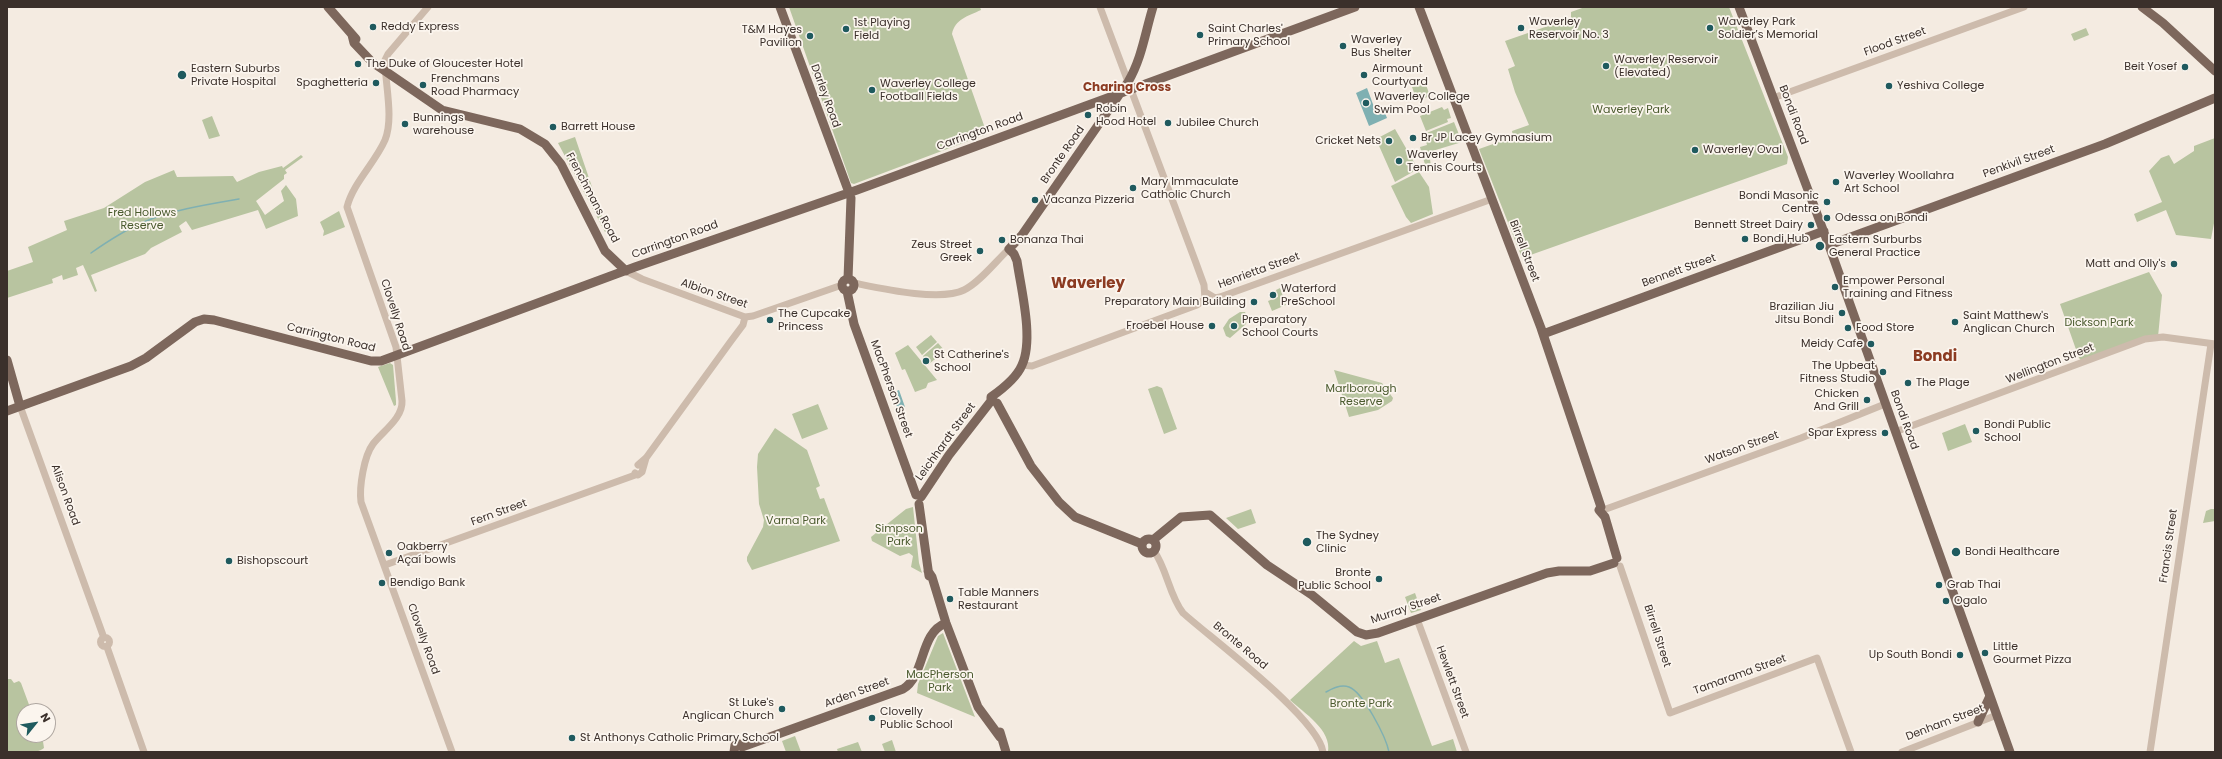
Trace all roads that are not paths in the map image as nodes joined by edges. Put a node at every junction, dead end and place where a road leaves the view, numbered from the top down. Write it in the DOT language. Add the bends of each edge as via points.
graph roads {
  1 [pos="328,7"];
  2 [pos="428,7"];
  3 [pos="780,7"];
  4 [pos="1100,7"];
  5 [pos="1153,7"];
  6 [pos="1355,7"];
  7 [pos="1419,7"];
  8 [pos="1739,7"];
  9 [pos="2024,7"];
  10 [pos="2142,7"];
  11 [pos="2151,7"];
  12 [pos="2215,64"];
  13 [pos="385,70"];
  14 [pos="2215,71"];
  15 [pos="1130,85"];
  16 [pos="1122,92"];
  17 [pos="1773,98"];
  18 [pos="2215,98"];
  19 [pos="1095,102"];
  20 [pos="1106,115"];
  21 [pos="849,193"];
  22 [pos="1492,199"];
  23 [pos="1824,231"];
  24 [pos="1829,245"];
  25 [pos="1009,249"];
  26 [pos="645,264"];
  27 [pos="626,271"];
  28 [pos="642,280"];
  29 [pos="848,284"];
  30 [pos="1205,292"];
  31 [pos="1025,314"];
  32 [pos="745,317"];
  33 [pos="1543,334"];
  34 [pos="2213,344"];
  35 [pos="397,355"];
  36 [pos="7,360"];
  37 [pos="1022,365"];
  38 [pos="1010,379"];
  39 [pos="994,400"];
  40 [pos="1885,404"];
  41 [pos="20,406"];
  42 [pos="7,411"];
  43 [pos="1895,432"];
  44 [pos="919,499"];
  45 [pos="1603,510"];
  46 [pos="1153,540"];
  47 [pos="1142,544"];
  48 [pos="1154,551"];
  49 [pos="1617,563"];
  50 [pos="384,565"];
  51 [pos="1417,619"];
  52 [pos="946,623"];
  53 [pos="1990,696"];
  54 [pos="1670,713"];
  55 [pos="1997,715"];
  56 [pos="1978,722"];
  57 [pos="736,751"];
  58 [pos="144,752"];
  59 [pos="452,752"];
  60 [pos="1006,752"];
  61 [pos="1323,752"];
  62 [pos="1466,752"];
  63 [pos="1851,752"];
  64 [pos="1902,752"];
  65 [pos="2010,752"];
  66 [pos="2150,752"];
  1 -- 13 [label="main road, Frenchmans Road"];
  2 -- 13 [label="street, Clovelly Road" via="388,54"];
  3 -- 21 [label="main road, Darley Road"];
  4 -- 15 [label="street"];
  5 -- 15 [label="main road, Bronte Road"];
  6 -- 15 [label="main road"];
  7 -- 22 [label="main road, Birrell Street"];
  8 -- 17 [label="main road, Bondi Road"];
  9 -- 17 [label="street, Flood Street"];
  10 -- 14 [label="main road"];
  11 -- 12 [label="main road"];
  13 -- 27 [label="main road, Frenchmans Road" via="442,110 520,129 545,144 561,164 605,251"];
  13 -- 35 [label="street, Clovelly Road" via="387,134 347,207"];
  15 -- 16 [label="main road, Bronte Road"];
  15 -- 30 [label="street"];
  16 -- 19 [label="main road, Carrington Road"];
  16 -- 20 [label="main road, Bronte Road"];
  17 -- 23 [label="main road, Bondi Road"];
  18 -- 24 [label="main road, Penkivil Street" via="2106,144"];
  19 -- 20 [label="main road" via="1103,107"];
  19 -- 21 [label="main road, Carrington Road"];
  20 -- 25 [label="main road, Bronte Road" via="1022,235"];
  21 -- 26 [label="main road, Carrington Road"];
  21 -- 29 [label="main road, MacPherson Street" via="851,235"];
  22 -- 30 [label="street, Henrietta Street" via="1220,297 1215,298"];
  22 -- 33 [label="main road, Birrell Street"];
  23 -- 24 [label="main road, Bondi Road"];
  23 -- 33 [label="main road, Bennett Street"];
  24 -- 40 [label="main road, Bondi Road"];
  25 -- 29 [label="street, Albion Street" via="968,287 957,293 913,294"];
  25 -- 31 [label="main road" via="1017,261"];
  26 -- 27 [label="main road, Carrington Road"];
  26 -- 28 [label="street" via="640,272"];
  27 -- 28 [label="street, Albion Street"];
  27 -- 35 [label="main road, Carrington Road"];
  28 -- 32 [label="street, Albion Street"];
  29 -- 32 [label="street, Albion Street"];
  29 -- 44 [label="main road, MacPherson Street" via="854,324"];
  30 -- 37 [label="street, Henrietta Street" via="1206,299 1197,305 1032,366"];
  31 -- 37 [label="main road" via="1027,329"];
  31 -- 38 [label="main road" via="1021,353"];
  32 -- 50 [label="street, Fern Street" via="741,328 638,470 622,481"];
  33 -- 45 [label="main road, Birrell Street"];
  34 -- 43 [label="street, Wellington Street" via="2163,337 2145,339"];
  34 -- 66 [label="street, Francis Street"];
  35 -- 41 [label="main road, Carrington Road" via="381,361 371,361 204,319 191,324 139,363"];
  35 -- 50 [label="street, Clovelly Road" via="402,406 398,416 368,451 361,498"];
  36 -- 41 [label="main road, Alison Road"];
  37 -- 38 [label="main road"];
  38 -- 39 [label="main road"];
  39 -- 44 [label="main road, Leichhardt Street" via="949,454"];
  39 -- 47 [label="main road" via="1031,466 1067,511 1075,517"];
  40 -- 43 [label="main road, Bondi Road"];
  40 -- 45 [label="street, Watson Street" via="1790,442"];
  41 -- 42 [label="main road, Carrington Road"];
  41 -- 58 [label="street, Alison Road" via="104,638 110,641 107,647"];
  43 -- 53 [label="main road, Bondi Road"];
  44 -- 52 [label="main road, MacPherson Street" via="928,571"];
  45 -- 49 [label="main road, Birrell Street"];
  46 -- 47 [label="main road" via="1146,540"];
  46 -- 48 [label="main road" via="1156,545"];
  46 -- 51 [label="main road, Murray Street" via="1181,517 1210,515 1267,565 1312,595 1360,634 1378,633"];
  47 -- 48 [label="main road" via="1146,552"];
  48 -- 61 [label="street, Bronte Road" via="1160,559 1183,613 1279,695 1319,739"];
  49 -- 51 [label="main road, Murray Street" via="1590,571 1547,573"];
  49 -- 54 [label="street, Birrell Street"];
  50 -- 59 [label="street, Clovelly Road"];
  51 -- 62 [label="street, Hewlett Street"];
  52 -- 57 [label="main road, Arden Street" via="934,631 912,680 903,689"];
  52 -- 60 [label="main road, MacPherson Street" via="978,707 1000,737"];
  53 -- 55 [label="main road, Bondi Road"];
  53 -- 56 [label="main road"];
  54 -- 63 [label="street, Tamarama Street" via="1817,658"];
  55 -- 56 [label="street, Denham Street"];
  55 -- 65 [label="main road, Bondi Road"];
  56 -- 64 [label="street, Denham Street"];
}
